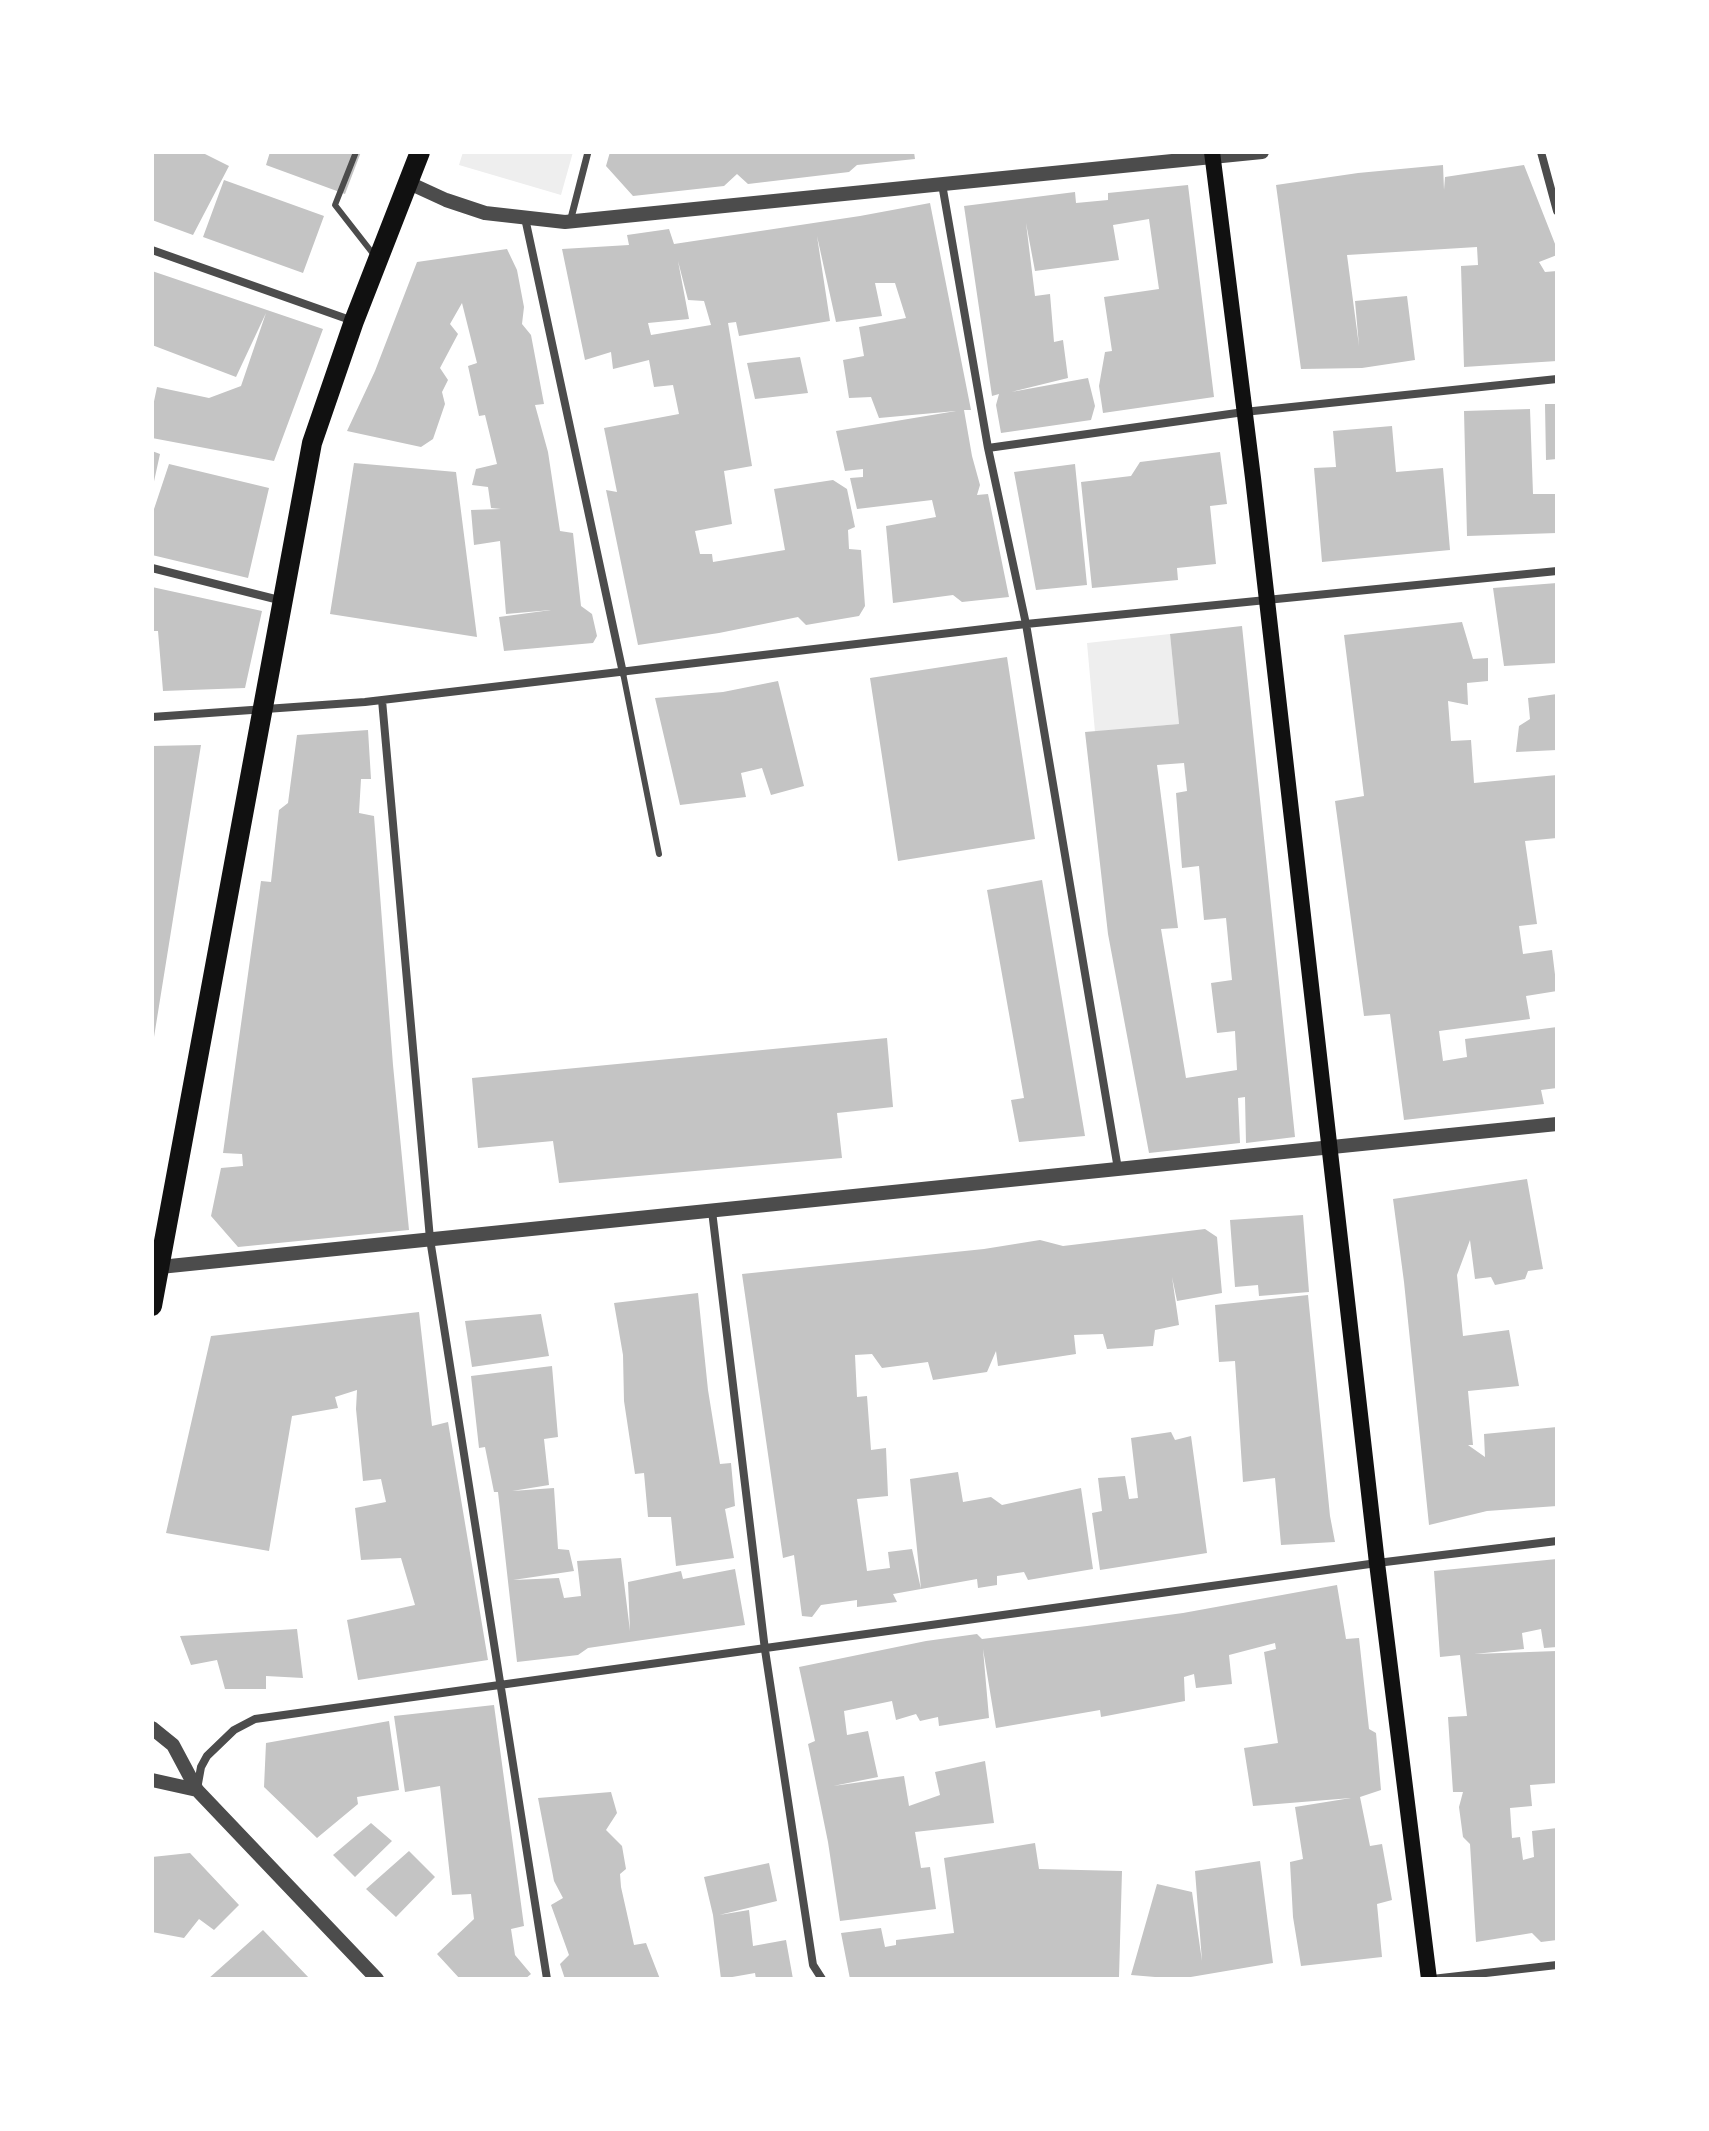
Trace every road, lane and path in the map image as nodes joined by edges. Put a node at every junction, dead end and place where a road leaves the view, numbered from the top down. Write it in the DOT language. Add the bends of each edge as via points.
graph roads {
  1 [pos="356,152"];
  2 [pos="420,152"];
  3 [pos="588,152"];
  4 [pos="1262,152"];
  5 [pos="1541,152"];
  6 [pos="1212,154"];
  7 [pos="409,183"];
  8 [pos="942,184"];
  9 [pos="1557,211"];
  10 [pos="525,218"];
  11 [pos="570,222"];
  12 [pos="152,250"];
  13 [pos="378,260"];
  14 [pos="354,321"];
  15 [pos="1557,379"];
  16 [pos="1244,412"];
  17 [pos="988,448"];
  18 [pos="152,568"];
  19 [pos="1557,571"];
  20 [pos="1267,600"];
  21 [pos="284,601"];
  22 [pos="1026,624"];
  23 [pos="623,673"];
  24 [pos="382,700"];
  25 [pos="264,710"];
  26 [pos="152,717"];
  27 [pos="659,854"];
  28 [pos="1557,1124"];
  29 [pos="1331,1147"];
  30 [pos="1118,1169"];
  31 [pos="712,1211"];
  32 [pos="430,1239"];
  33 [pos="156,1267"];
  34 [pos="152,1306"];
  35 [pos="1557,1541"];
  36 [pos="1377,1563"];
  37 [pos="765,1650"];
  38 [pos="500,1683"];
  39 [pos="152,1728"];
  40 [pos="152,1780"];
  41 [pos="197,1790"];
  42 [pos="1557,1965"];
  43 [pos="377,1979"];
  44 [pos="547,1979"];
  45 [pos="822,1979"];
  46 [pos="1430,1979"];
  1 -- 13 [label="lane" via="335,205"];
  2 -- 7 [label="main road"];
  3 -- 11 [label="street"];
  4 -- 6 [label="street"];
  5 -- 9 [label="street"];
  6 -- 8 [label="street"];
  6 -- 16 [label="main road"];
  7 -- 10 [label="street" via="466,208"];
  7 -- 13 [label="main road"];
  8 -- 11 [label="street"];
  8 -- 17 [label="street"];
  10 -- 11 [label="street"];
  10 -- 23 [label="street"];
  12 -- 14 [label="street"];
  13 -- 14 [label="main road"];
  14 -- 21 [label="main road" via="312,443"];
  15 -- 16 [label="street"];
  16 -- 17 [label="street"];
  16 -- 20 [label="main road"];
  17 -- 22 [label="street"];
  18 -- 21 [label="street"];
  19 -- 20 [label="street"];
  20 -- 22 [label="street"];
  20 -- 29 [label="main road"];
  21 -- 25 [label="main road"];
  22 -- 23 [label="street"];
  22 -- 30 [label="street"];
  23 -- 24 [label="street"];
  23 -- 27 [label="lane"];
  24 -- 25 [label="street"];
  24 -- 32 [label="street"];
  25 -- 26 [label="street"];
  25 -- 33 [label="main road"];
  28 -- 29 [label="street"];
  29 -- 30 [label="street"];
  29 -- 36 [label="main road"];
  30 -- 31 [label="street"];
  31 -- 32 [label="street"];
  31 -- 37 [label="street"];
  32 -- 33 [label="street"];
  32 -- 38 [label="street"];
  33 -- 34 [label="main road"];
  35 -- 36 [label="street"];
  36 -- 37 [label="street"];
  36 -- 46 [label="main road"];
  37 -- 38 [label="street"];
  37 -- 45 [label="street" via="813,1965"];
  38 -- 41 [label="street" via="255,1719 234,1730 207,1756"];
  38 -- 44 [label="street"];
  39 -- 41 [label="street" via="173,1745"];
  40 -- 41 [label="street"];
  41 -- 43 [label="street"];
  42 -- 46 [label="street"];
}
